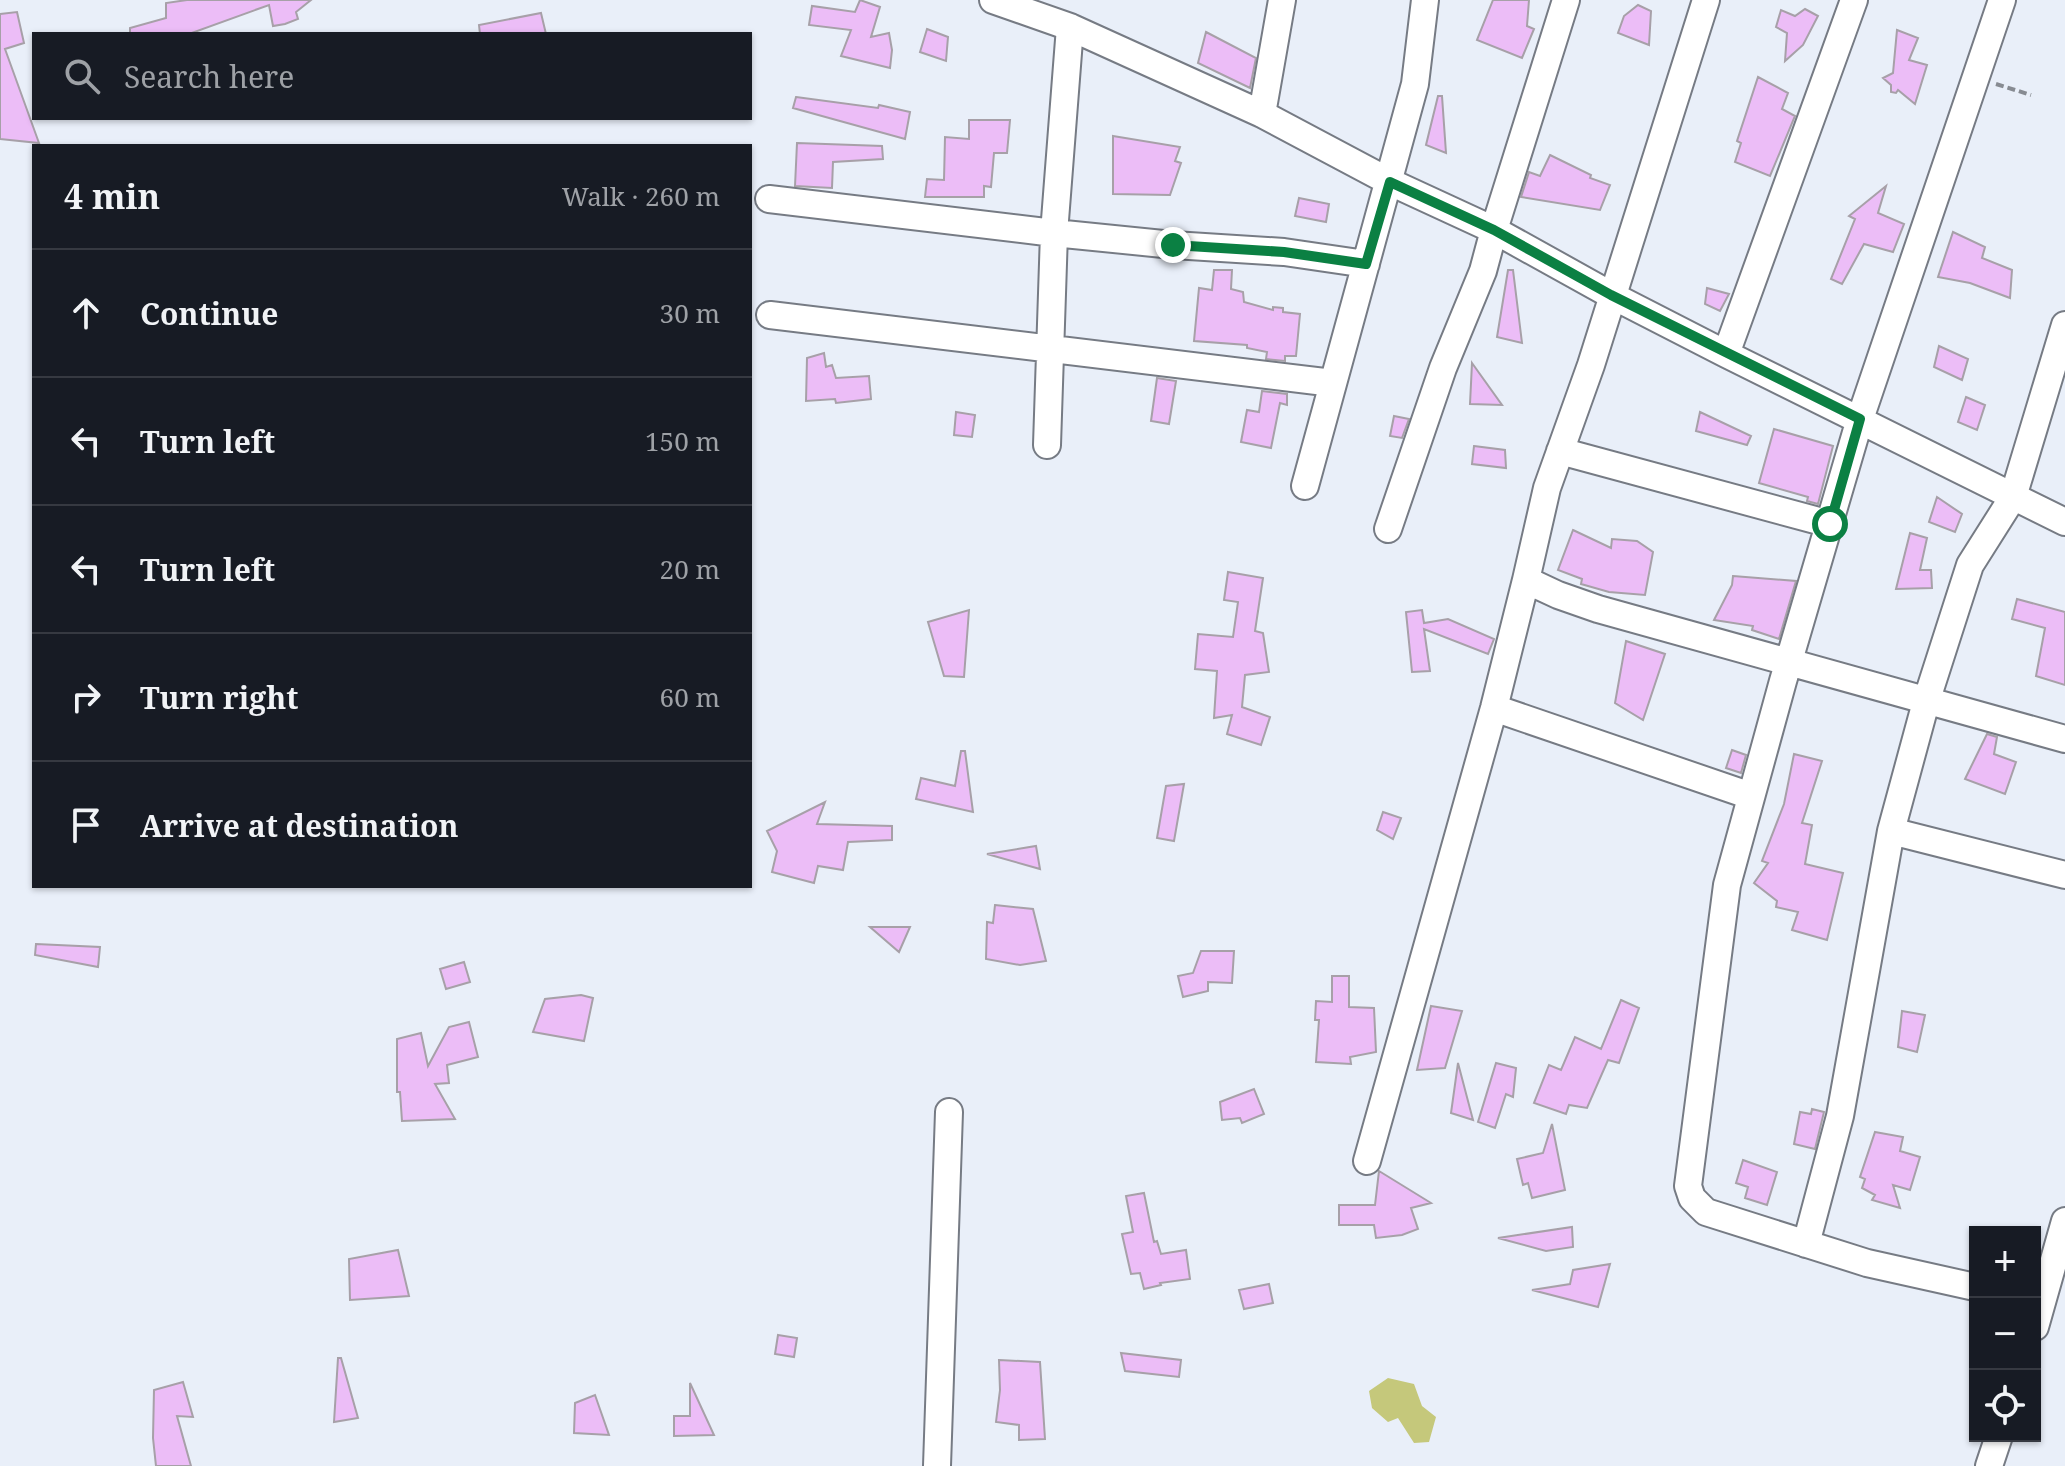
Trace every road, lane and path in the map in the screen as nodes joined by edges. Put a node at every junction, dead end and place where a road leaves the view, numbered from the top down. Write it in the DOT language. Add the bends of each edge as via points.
graph roads {
  1 [pos="993,0"];
  2 [pos="1282,0"];
  3 [pos="1425,0"];
  4 [pos="1566,0"];
  5 [pos="1706,0"];
  6 [pos="1854,0"];
  7 [pos="2002,0"];
  8 [pos="1070,27"];
  9 [pos="1975,77"];
  10 [pos="2031,95"];
  11 [pos="1262,114"];
  12 [pos="1390,182"];
  13 [pos="769,199"];
  14 [pos="1494,230"];
  15 [pos="1054,233"];
  16 [pos="1366,264"];
  17 [pos="1611,295"];
  18 [pos="770,315"];
  19 [pos="2065,325"];
  20 [pos="1050,350"];
  21 [pos="1726,354"];
  22 [pos="1333,383"];
  23 [pos="1860,419"];
  24 [pos="1047,445"];
  25 [pos="1560,451"];
  26 [pos="1305,486"];
  27 [pos="2013,497"];
  28 [pos="2065,522"];
  29 [pos="1830,524"];
  30 [pos="1388,529"];
  31 [pos="1526,580"];
  32 [pos="1788,663"];
  33 [pos="1926,702"];
  34 [pos="1494,708"];
  35 [pos="2065,739"];
  36 [pos="1751,796"];
  37 [pos="1891,831"];
  38 [pos="2065,875"];
  39 [pos="949,1112"];
  40 [pos="1367,1161"];
  41 [pos="2065,1221"];
  42 [pos="1806,1244"];
  43 [pos="1969,1286"];
  44 [pos="2049,1294"];
  45 [pos="2041,1313"];
  46 [pos="1997,1442"];
  47 [pos="937,1466"];
  48 [pos="1989,1466"];
  1 -- 8 [label="street"];
  2 -- 11 [label="street"];
  3 -- 12 [label="street" via="1415,84"];
  4 -- 14 [label="street"];
  5 -- 17 [label="street"];
  6 -- 21 [label="street"];
  7 -- 9 [label="street"];
  8 -- 11 [label="street"];
  8 -- 15 [label="street"];
  9 -- 10 [label="path"];
  9 -- 23 [label="street"];
  11 -- 12 [label="street"];
  12 -- 14 [label="street"];
  12 -- 16 [label="street"];
  13 -- 15 [label="street"];
  14 -- 17 [label="street"];
  14 -- 30 [label="street"];
  15 -- 16 [label="street"];
  15 -- 20 [label="street"];
  16 -- 22 [label="street"];
  17 -- 21 [label="street"];
  17 -- 25 [label="street"];
  18 -- 20 [label="street"];
  19 -- 27 [label="street"];
  20 -- 22 [label="street"];
  20 -- 24 [label="street"];
  21 -- 23 [label="street"];
  22 -- 26 [label="street"];
  23 -- 27 [label="street"];
  23 -- 29 [label="street"];
  25 -- 29 [label="street"];
  25 -- 31 [label="street"];
  27 -- 28 [label="street"];
  27 -- 33 [label="street" via="1970,565"];
  29 -- 32 [label="street"];
  31 -- 32 [label="street" via="1598,609"];
  31 -- 34 [label="street"];
  32 -- 33 [label="street"];
  32 -- 36 [label="street"];
  33 -- 35 [label="street"];
  33 -- 37 [label="street"];
  34 -- 36 [label="street"];
  34 -- 40 [label="street"];
  36 -- 42 [label="street" via="1727,885 1688,1186 1706,1212"];
  37 -- 38 [label="street"];
  37 -- 42 [label="street" via="1840,1116"];
  39 -- 47 [label="street"];
  41 -- 44 [label="street"];
  42 -- 43 [label="street"];
  44 -- 45 [label="street"];
  46 -- 48 [label="street"];
}
